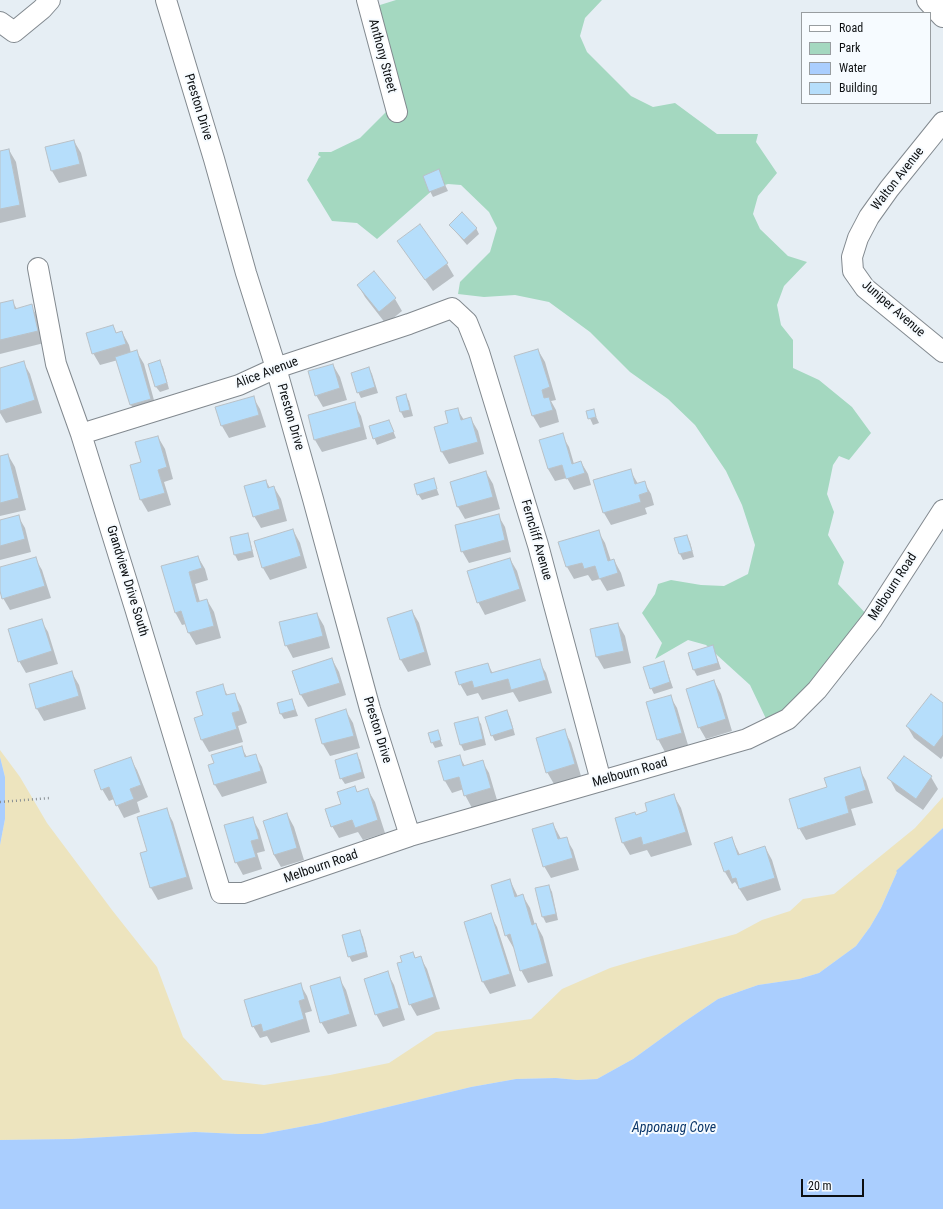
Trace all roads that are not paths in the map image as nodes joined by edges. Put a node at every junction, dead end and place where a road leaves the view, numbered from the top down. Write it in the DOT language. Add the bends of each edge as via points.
graph roads {
  1 [pos="50,0"];
  2 [pos="166,0"];
  3 [pos="368,0"];
  4 [pos="928,0"];
  5 [pos="943,16"];
  6 [pos="7,27"];
  7 [pos="396,112"];
  8 [pos="943,122"];
  9 [pos="858,238"];
  10 [pos="38,268"];
  11 [pos="452,308"];
  12 [pos="943,352"];
  13 [pos="276,368"];
  14 [pos="81,434"];
  15 [pos="943,510"];
  16 [pos="601,781"];
  17 [pos="410,836"];
  18 [pos="221,893"];
  1 -- 6 [label="street" via="42,9"];
  2 -- 13 [label="street, Preston Drive"];
  3 -- 7 [label="street, Anthony Street"];
  4 -- 5 [label="street"];
  8 -- 9 [label="street, Walton Avenue" via="885,194"];
  9 -- 12 [label="street, Juniper Avenue" via="852,257 854,271 865,288"];
  10 -- 14 [label="street, Grandview Drive South" via="56,364"];
  11 -- 13 [label="street, Alice Avenue"];
  11 -- 16 [label="street, Ferncliff Avenue" via="467,322 479,352 538,545"];
  13 -- 14 [label="street, Alice Avenue" via="239,385"];
  13 -- 17 [label="street, Preston Drive" via="370,709"];
  14 -- 18 [label="street, Grandview Drive South"];
  15 -- 16 [label="street, Melbourn Road" via="872,620 817,690 788,720 748,739"];
  16 -- 17 [label="street, Melbourn Road"];
  17 -- 18 [label="street, Melbourn Road" via="243,893"];
}
